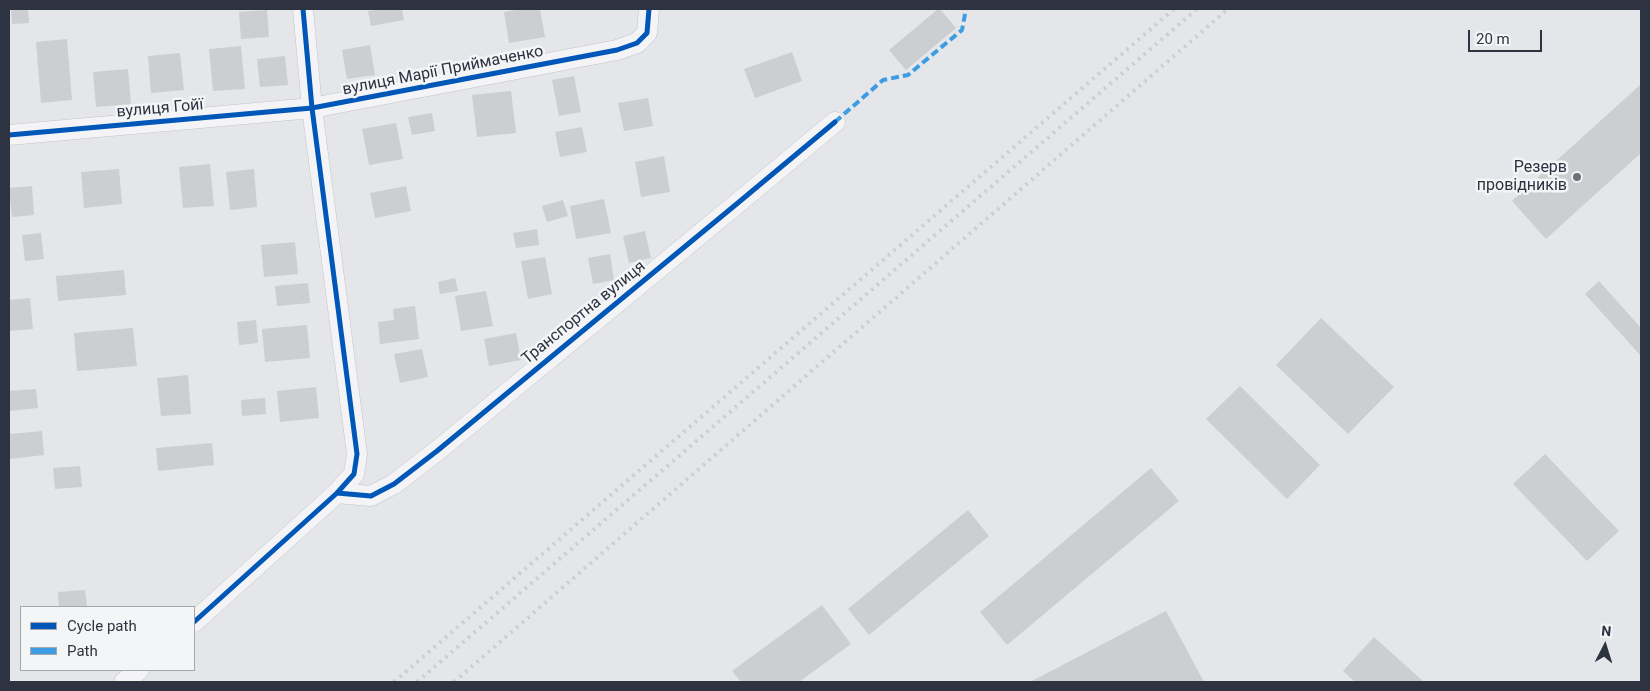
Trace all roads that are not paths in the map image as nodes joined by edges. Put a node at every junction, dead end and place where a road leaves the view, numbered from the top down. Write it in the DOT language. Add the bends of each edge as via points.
graph roads {
  1 [pos="302,9"];
  2 [pos="649,9"];
  3 [pos="312,108"];
  4 [pos="834,122"];
  5 [pos="9,135"];
  6 [pos="337,493"];
  7 [pos="195,621"];
  8 [pos="138,671"];
  9 [pos="124,682"];
  1 -- 3 [label="street"];
  2 -- 3 [label="street, вулиця Марії Приймаченко" via="647,33 636,43 618,50"];
  3 -- 5 [label="street, вулиця Гойї"];
  3 -- 6 [label="street" via="357,454 354,474"];
  4 -- 6 [label="street, Транспортна вулиця" via="394,484 371,496"];
  6 -- 7 [label="street"];
  8 -- 9 [label="street"];
}
